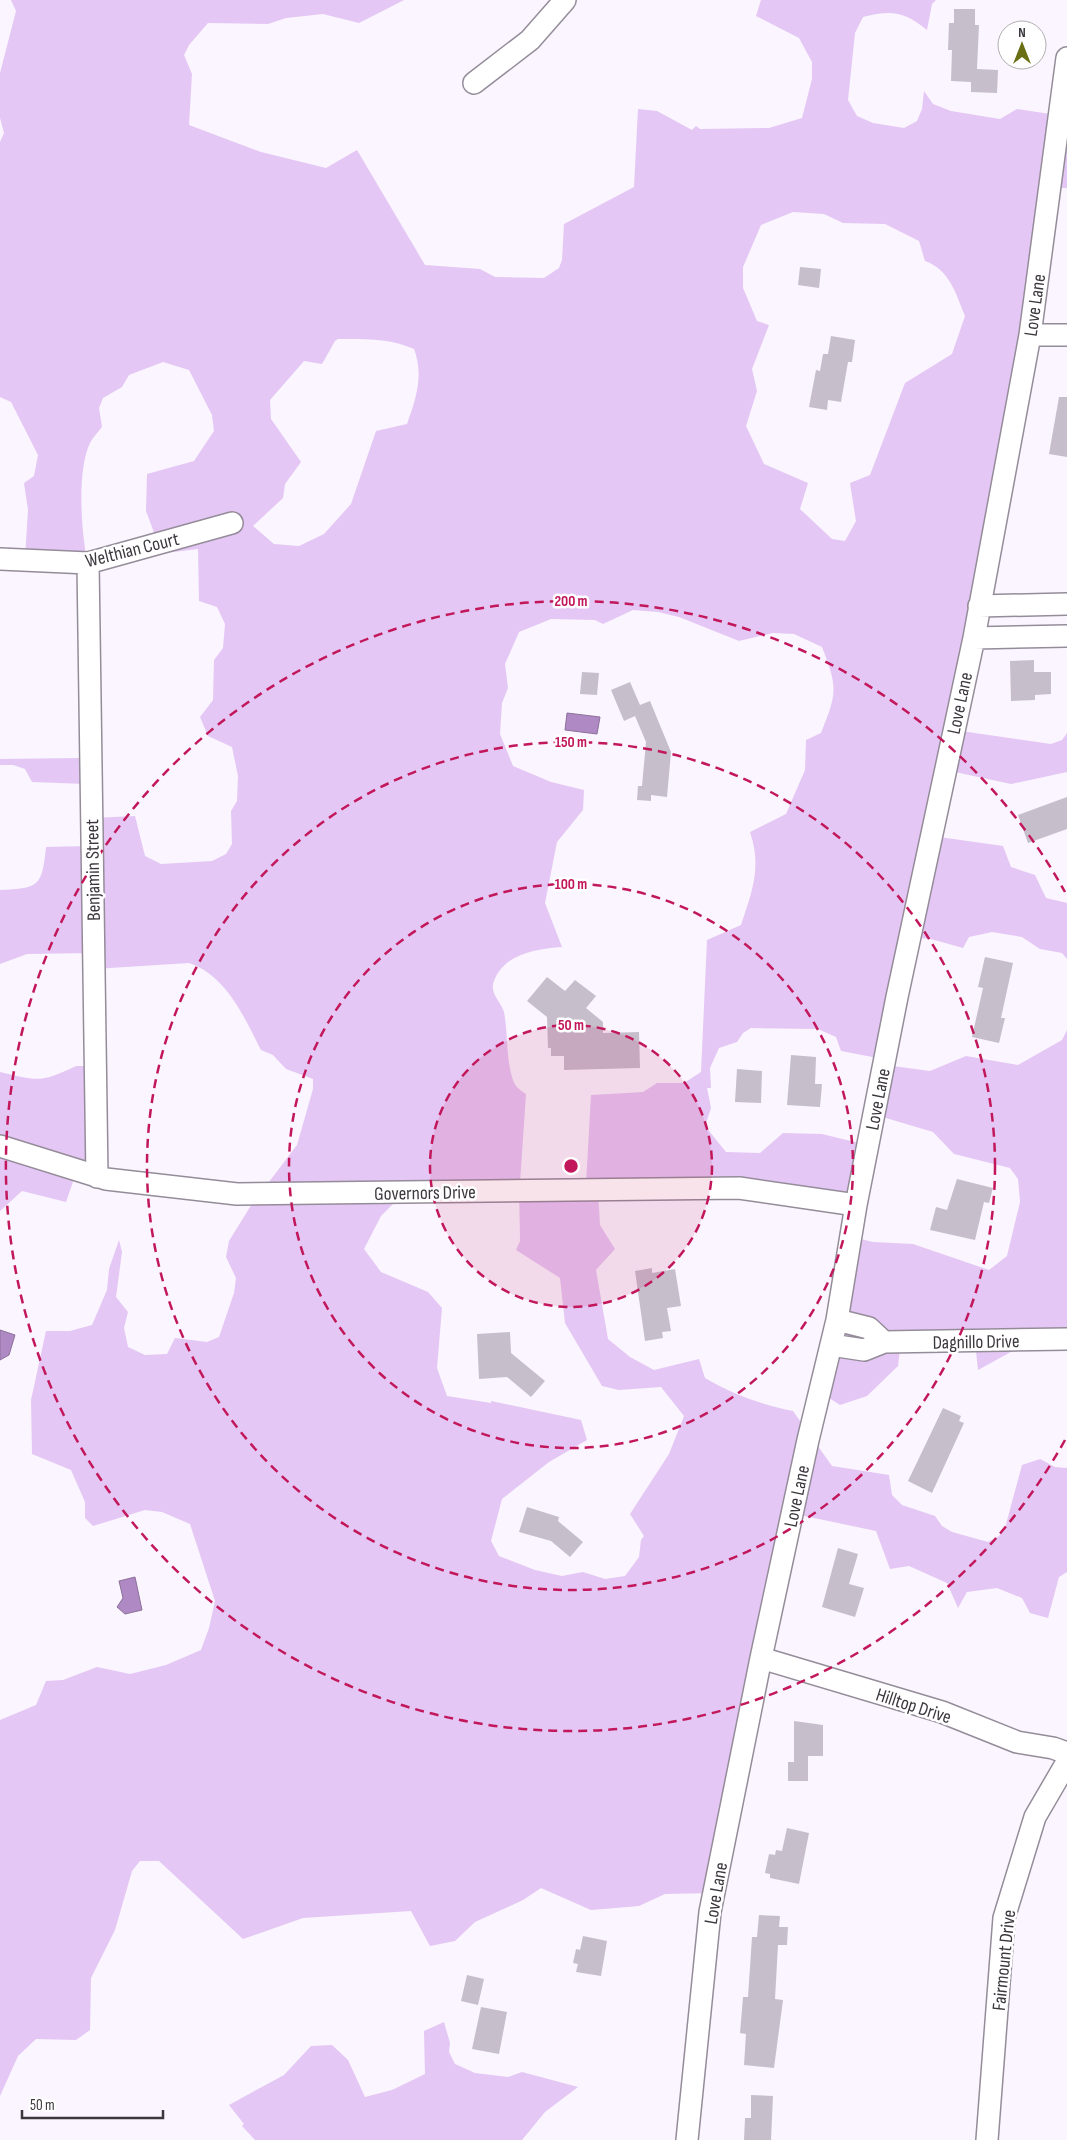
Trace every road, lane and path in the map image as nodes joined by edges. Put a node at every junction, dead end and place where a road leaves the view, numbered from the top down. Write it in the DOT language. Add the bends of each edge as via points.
graph roads {
  1 [pos="566,0"];
  2 [pos="1067,58"];
  3 [pos="474,84"];
  4 [pos="1030,335"];
  5 [pos="1067,335"];
  6 [pos="232,523"];
  7 [pos="0,559"];
  8 [pos="88,563"];
  9 [pos="1067,604"];
  10 [pos="979,606"];
  11 [pos="1067,636"];
  12 [pos="974,638"];
  13 [pos="0,1146"];
  14 [pos="97,1177"];
  15 [pos="856,1205"];
  16 [pos="837,1320"];
  17 [pos="1067,1339"];
  18 [pos="884,1342"];
  19 [pos="831,1345"];
  20 [pos="760,1658"];
  21 [pos="1067,1754"];
  22 [pos="1067,1762"];
  23 [pos="687,2140"];
  24 [pos="988,2140"];
  1 -- 3 [label="street" via="530,40"];
  2 -- 4 [label="street, Love Lane"];
  4 -- 5 [label="street"];
  4 -- 10 [label="street, Love Lane"];
  6 -- 8 [label="street, Welthian Court"];
  7 -- 8 [label="street, Welthian Court"];
  8 -- 14 [label="street, Benjamin Street"];
  9 -- 10 [label="street"];
  10 -- 12 [label="street, Love Lane"];
  11 -- 12 [label="street"];
  12 -- 15 [label="street, Love Lane"];
  13 -- 14 [label="street, Governors Drive"];
  14 -- 15 [label="street, Governors Drive" via="236,1194 739,1188"];
  15 -- 16 [label="street, Love Lane"];
  16 -- 18 [label="street" via="869,1328"];
  16 -- 19 [label="street, Love Lane"];
  17 -- 18 [label="street, Dagnillo Drive"];
  18 -- 19 [label="street, Dagnillo Drive" via="864,1350"];
  19 -- 20 [label="street, Love Lane"];
  20 -- 21 [label="street, Hilltop Drive" via="942,1712 1017,1742 1053,1748"];
  20 -- 23 [label="street, Love Lane" via="710,1912"];
  22 -- 24 [label="street, Fairmount Drive" via="1035,1817 1004,1918"];
}
